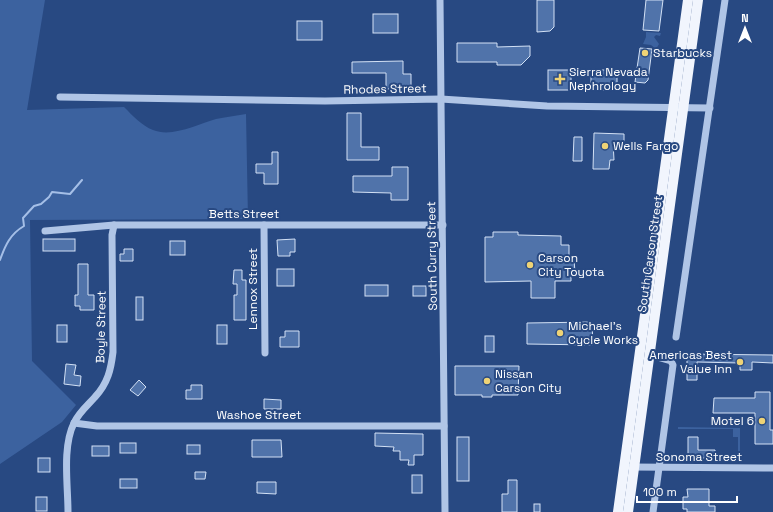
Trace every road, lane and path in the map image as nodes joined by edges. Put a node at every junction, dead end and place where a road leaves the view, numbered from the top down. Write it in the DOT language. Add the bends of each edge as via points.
graph roads {
  1 [pos="440,0"];
  2 [pos="688,0"];
  3 [pos="698,0"];
  4 [pos="725,0"];
  5 [pos="60,97"];
  6 [pos="441,99"];
  7 [pos="672,107"];
  8 [pos="684,107"];
  9 [pos="710,108"];
  10 [pos="114,225"];
  11 [pos="264,225"];
  12 [pos="443,225"];
  13 [pos="45,231"];
  14 [pos="676,337"];
  15 [pos="265,353"];
  16 [pos="645,353"];
  17 [pos="74,422"];
  18 [pos="444,426"];
  19 [pos="629,467"];
  20 [pos="659,468"];
  21 [pos="773,468"];
  22 [pos="68,512"];
  23 [pos="445,512"];
  24 [pos="618,512"];
  25 [pos="628,512"];
  26 [pos="653,512"];
  1 -- 6 [label="street, South Curry Street"];
  2 -- 7 [label="main road, South Carson Street"];
  3 -- 8 [label="main road, South Carson Street"];
  4 -- 9 [label="street"];
  5 -- 6 [label="street, Rhodes Street" via="325,101"];
  6 -- 7 [label="street, Rhodes Street" via="547,106"];
  6 -- 12 [label="street, South Curry Street"];
  7 -- 8 [label="street, Rhodes Street"];
  7 -- 16 [label="main road, South Carson Street"];
  8 -- 9 [label="street, Rhodes Street"];
  8 -- 16 [label="main road, South Carson Street"];
  9 -- 14 [label="street"];
  10 -- 11 [label="street, Betts Street"];
  10 -- 13 [label="street, Betts Street"];
  10 -- 17 [label="street, Boyle Street" via="112,367 102,389"];
  11 -- 12 [label="street, Betts Street"];
  11 -- 15 [label="street, Lennox Street"];
  12 -- 18 [label="street, South Curry Street"];
  16 -- 19 [label="main road, South Carson Street"];
  16 -- 20 [label="street" via="671,361 673,365"];
  17 -- 18 [label="street, Washoe Street" via="97,426"];
  17 -- 22 [label="street, Boyle Street" via="68,446"];
  18 -- 23 [label="street, South Curry Street"];
  19 -- 20 [label="street, Sonoma Street"];
  19 -- 24 [label="main road, South Carson Street"];
  19 -- 25 [label="main road, South Carson Street"];
  20 -- 21 [label="street, Sonoma Street"];
  20 -- 26 [label="street"];
}
